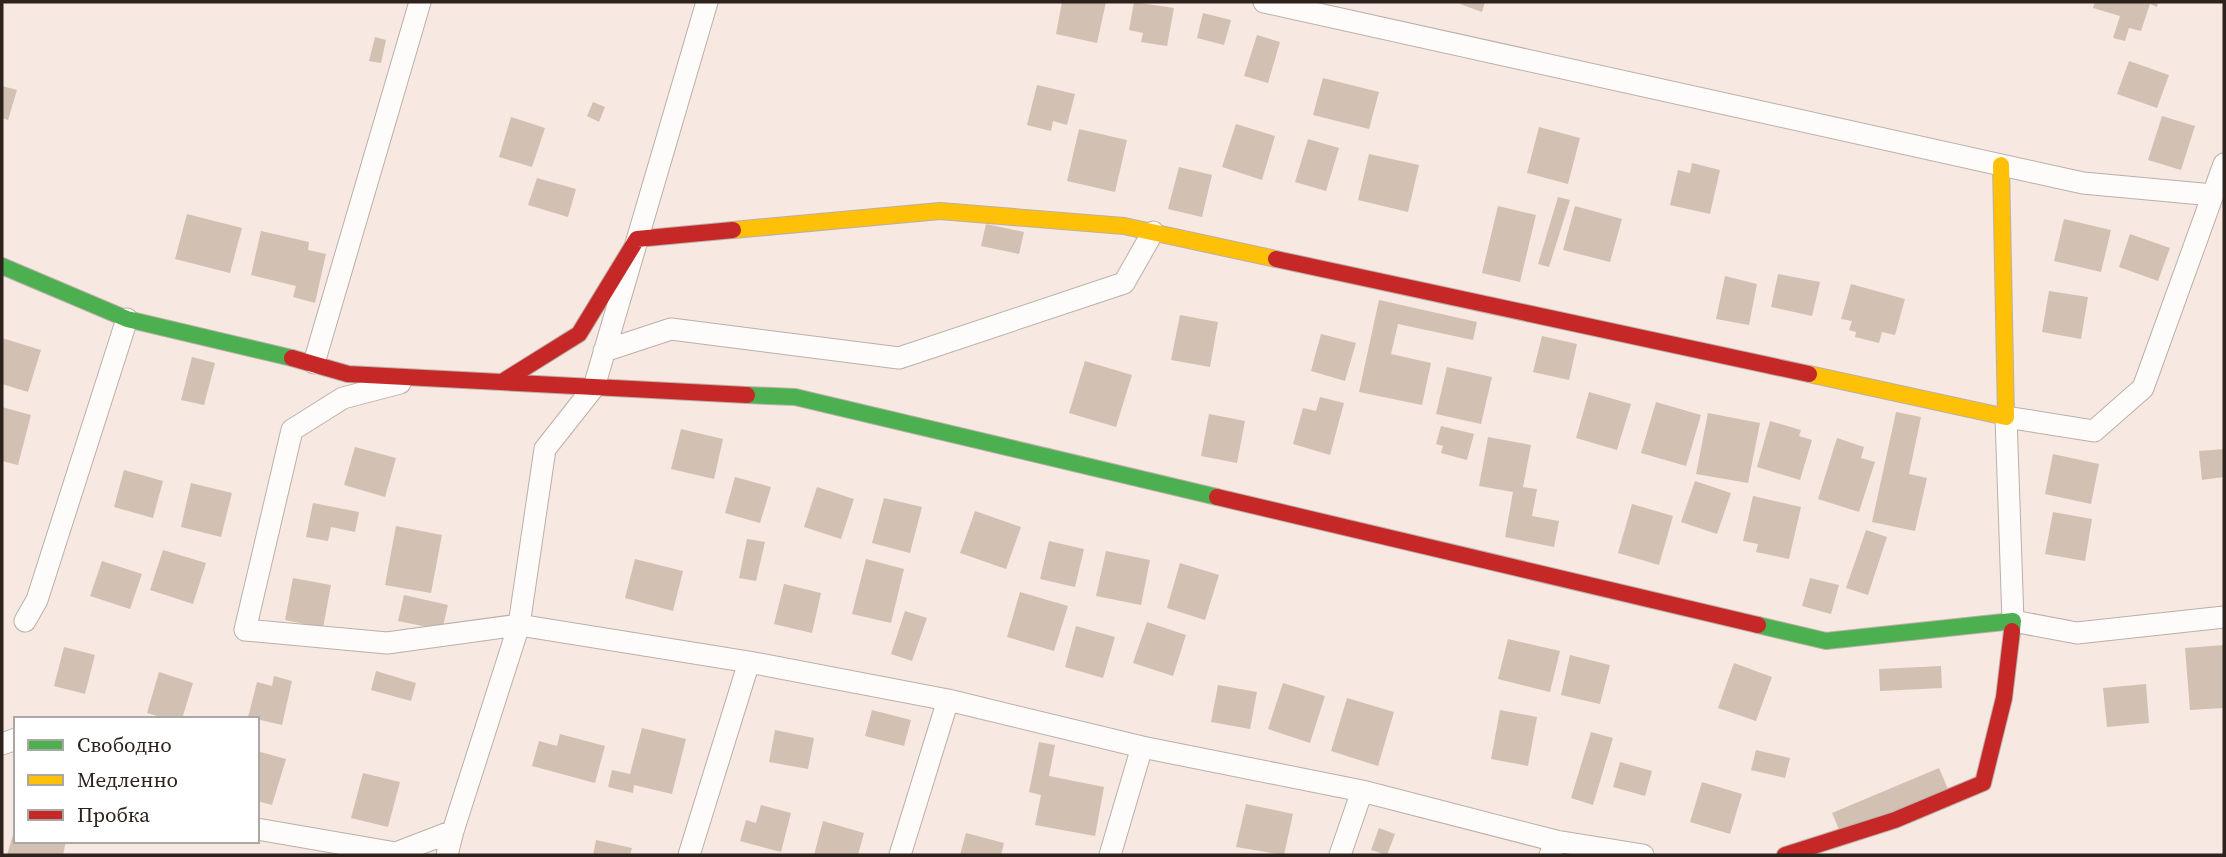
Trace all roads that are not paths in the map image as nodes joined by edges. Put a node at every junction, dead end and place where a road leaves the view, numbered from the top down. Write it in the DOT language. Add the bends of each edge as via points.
graph roads {
  1 [pos="420,2"];
  2 [pos="707,2"];
  3 [pos="1264,2"];
  4 [pos="2224,164"];
  5 [pos="2001,165"];
  6 [pos="2213,195"];
  7 [pos="1153,232"];
  8 [pos="637,239"];
  9 [pos="2,266"];
  10 [pos="127,319"];
  11 [pos="604,351"];
  12 [pos="314,363"];
  13 [pos="421,378"];
  14 [pos="502,382"];
  15 [pos="594,387"];
  16 [pos="2006,417"];
  17 [pos="2224,617"];
  18 [pos="25,621"];
  19 [pos="2013,621"];
  20 [pos="519,625"];
  21 [pos="749,662"];
  22 [pos="948,700"];
  23 [pos="1142,747"];
  24 [pos="1362,791"];
  25 [pos="259,830"];
  26 [pos="453,831"];
  27 [pos="1553,848"];
  28 [pos="447,855"];
  29 [pos="689,855"];
  30 [pos="900,855"];
  31 [pos="1110,855"];
  32 [pos="1340,855"];
  33 [pos="1643,855"];
  34 [pos="1785,855"];
  1 -- 12 [label="street"];
  2 -- 8 [label="street"];
  3 -- 5 [label="street"];
  4 -- 6 [label="street"];
  5 -- 6 [label="street" via="2083,183"];
  5 -- 16 [label="street"];
  6 -- 16 [label="street" via="2143,388 2094,430"];
  7 -- 8 [label="street" via="940,211"];
  7 -- 11 [label="street" via="1124,283 899,358 671,329"];
  7 -- 16 [label="street"];
  8 -- 11 [label="street"];
  8 -- 14 [label="street" via="579,334"];
  9 -- 10 [label="street"];
  10 -- 12 [label="street"];
  10 -- 18 [label="street" via="37,600"];
  11 -- 15 [label="street"];
  12 -- 13 [label="street" via="348,374"];
  13 -- 14 [label="street"];
  13 -- 20 [label="street" via="343,398 292,430 245,630 387,643"];
  14 -- 15 [label="street"];
  15 -- 19 [label="street" via="795,397 1826,641"];
  15 -- 20 [label="street" via="545,449"];
  16 -- 19 [label="street"];
  17 -- 19 [label="street" via="2077,634"];
  19 -- 34 [label="street" via="2004,698 1983,783 1895,820"];
  20 -- 21 [label="street"];
  20 -- 26 [label="street"];
  21 -- 22 [label="street"];
  21 -- 29 [label="street"];
  22 -- 23 [label="street"];
  22 -- 30 [label="street"];
  23 -- 24 [label="street"];
  23 -- 31 [label="street"];
  24 -- 27 [label="street"];
  24 -- 32 [label="street"];
  25 -- 26 [label="street" via="396,853"];
  26 -- 28 [label="street"];
  27 -- 33 [label="street"];
}
